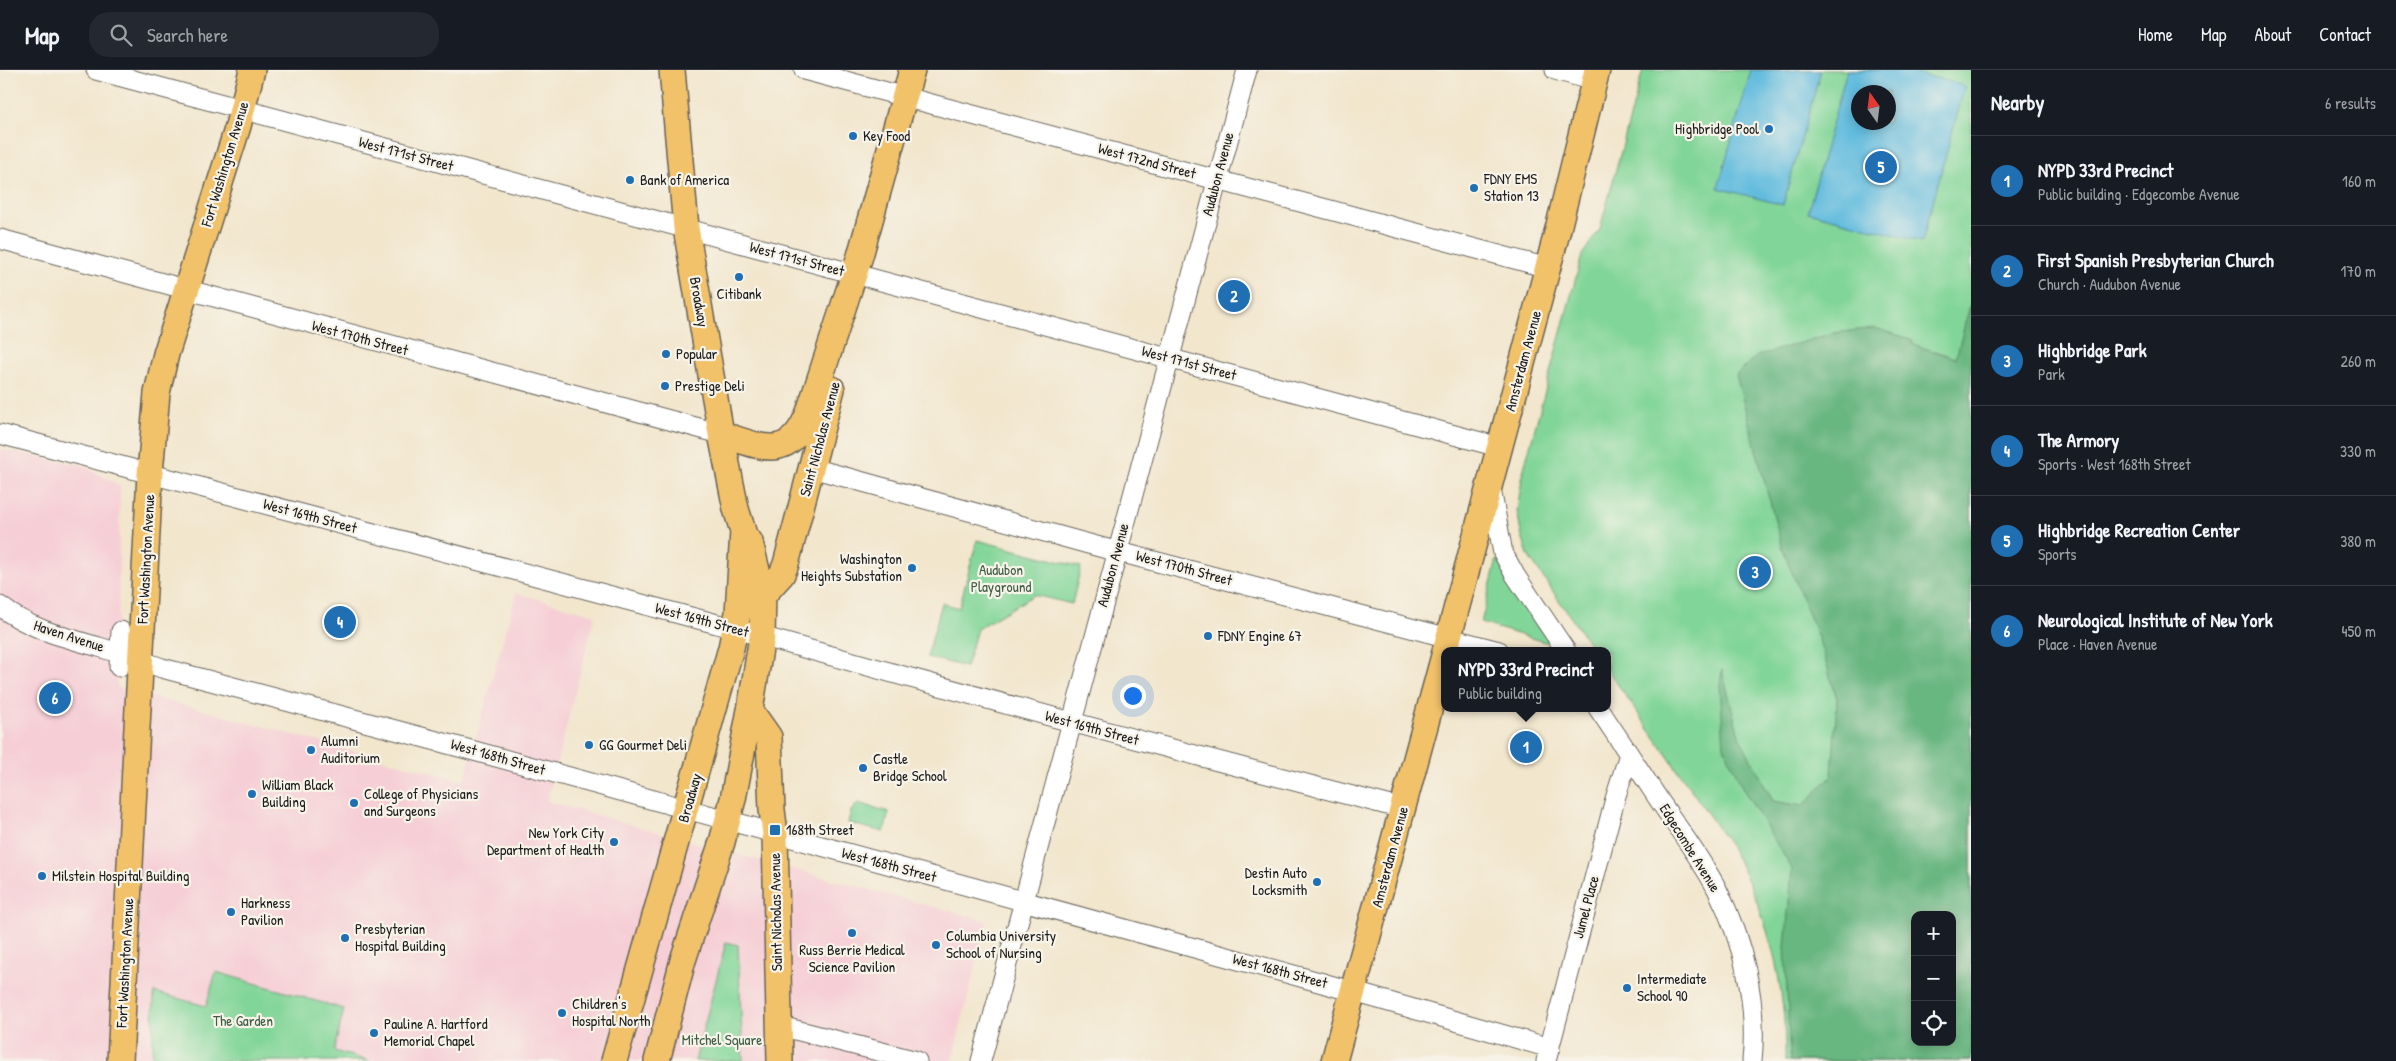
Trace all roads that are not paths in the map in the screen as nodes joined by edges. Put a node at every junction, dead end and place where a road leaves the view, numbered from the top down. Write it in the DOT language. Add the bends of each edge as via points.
graph roads {
  1 [pos="96,70"];
  2 [pos="252,70"];
  3 [pos="672,70"];
  4 [pos="804,70"];
  5 [pos="912,70"];
  6 [pos="1247,70"];
  7 [pos="1555,70"];
  8 [pos="1596,75"];
  9 [pos="904,97"];
  10 [pos="243,110"];
  11 [pos="1216,179"];
  12 [pos="686,228"];
  13 [pos="0,239"];
  14 [pos="1548,268"];
  15 [pos="854,274"];
  16 [pos="185,290"];
  17 [pos="1168,357"];
  18 [pos="0,434"];
  19 [pos="721,434"];
  20 [pos="1499,447"];
  21 [pos="812,468"];
  22 [pos="150,473"];
  23 [pos="1490,482"];
  24 [pos="743,531"];
  25 [pos="1116,551"];
  26 [pos="763,594"];
  27 [pos="0,606"];
  28 [pos="736,629"];
  29 [pos="121,631"];
  30 [pos="762,637"];
  31 [pos="1446,647"];
  32 [pos="1563,647"];
  33 [pos="126,660"];
  34 [pos="1441,665"];
  35 [pos="750,710"];
  36 [pos="1601,712"];
  37 [pos="1072,723"];
  38 [pos="1629,754"];
  39 [pos="1402,809"];
  40 [pos="686,810"];
  41 [pos="727,821"];
  42 [pos="775,834"];
  43 [pos="1025,901"];
  44 [pos="640,972"];
  45 [pos="676,986"];
  46 [pos="1354,992"];
  47 [pos="780,1026"];
  48 [pos="1548,1054"];
  49 [pos="120,1061"];
  50 [pos="614,1061"];
  51 [pos="657,1061"];
  52 [pos="780,1061"];
  53 [pos="917,1061"];
  54 [pos="981,1061"];
  55 [pos="1334,1061"];
  56 [pos="1752,1061"];
  1 -- 10 [label="street, West 171st Street"];
  2 -- 10 [label="main road, Fort Washington Avenue"];
  3 -- 12 [label="main road, Broadway"];
  4 -- 9 [label="street, West 172nd Street"];
  5 -- 9 [label="main road, Saint Nicholas Avenue"];
  6 -- 11 [label="street, Audubon Avenue"];
  7 -- 8 [label="street"];
  8 -- 14 [label="main road, Amsterdam Avenue"];
  9 -- 11 [label="street, West 172nd Street"];
  9 -- 15 [label="main road, Saint Nicholas Avenue"];
  10 -- 12 [label="street, West 171st Street"];
  10 -- 16 [label="main road, Fort Washington Avenue"];
  11 -- 14 [label="street, West 172nd Street"];
  11 -- 17 [label="street, Audubon Avenue"];
  12 -- 15 [label="street, West 171st Street"];
  12 -- 19 [label="main road, Broadway"];
  13 -- 16 [label="street, West 170th Street"];
  14 -- 20 [label="main road, Amsterdam Avenue"];
  15 -- 17 [label="street, West 171st Street"];
  15 -- 19 [label="main road, Saint Nicholas Avenue" via="809,412 796,437 784,446 771,448"];
  15 -- 21 [label="main road, Saint Nicholas Avenue" via="844,346"];
  16 -- 19 [label="street, West 170th Street"];
  16 -- 22 [label="main road, Fort Washington Avenue" via="157,393"];
  17 -- 20 [label="street, West 171st Street"];
  17 -- 25 [label="street, Audubon Avenue"];
  18 -- 22 [label="street, West 169th Street"];
  19 -- 24 [label="main road, Broadway"];
  20 -- 23 [label="main road, Amsterdam Avenue"];
  21 -- 25 [label="street, West 170th Street"];
  21 -- 26 [label="main road, Saint Nicholas Avenue" via="782,574"];
  22 -- 28 [label="street, West 169th Street"];
  22 -- 33 [label="main road, Fort Washington Avenue"];
  23 -- 31 [label="main road, Amsterdam Avenue"];
  23 -- 32 [label="street" via="1503,553 1514,575"];
  24 -- 26 [label="main road, Broadway" via="749,539"];
  24 -- 28 [label="main road, Broadway"];
  25 -- 31 [label="street, West 170th Street"];
  25 -- 37 [label="street, Audubon Avenue"];
  26 -- 30 [label="main road, Broadway"];
  27 -- 33 [label="street, Haven Avenue" via="44,631"];
  28 -- 30 [label="street, West 169th Street"];
  28 -- 40 [label="main road, Broadway"];
  29 -- 33 [label="street"];
  30 -- 35 [label="main road, Broadway"];
  30 -- 37 [label="street, West 169th Street"];
  33 -- 40 [label="street, West 168th Street" via="413,734"];
  33 -- 49 [label="main road, Fort Washington Avenue"];
  34 -- 39 [label="main road, Amsterdam Avenue"];
  35 -- 41 [label="main road, Broadway"];
  35 -- 42 [label="main road, Saint Nicholas Avenue" via="769,737"];
  36 -- 38 [label="street, Edgecombe Avenue"];
  37 -- 39 [label="street, West 169th Street"];
  37 -- 43 [label="street, Audubon Avenue"];
  38 -- 48 [label="street, Jumel Place"];
  38 -- 56 [label="street, Edgecombe Avenue" via="1704,866 1731,920 1748,984 1754,1029"];
  39 -- 46 [label="main road, Amsterdam Avenue"];
  40 -- 41 [label="street, West 168th Street"];
  40 -- 44 [label="main road, Broadway"];
  41 -- 42 [label="street, West 168th Street"];
  41 -- 45 [label="main road, Broadway"];
  42 -- 43 [label="street, West 168th Street"];
  42 -- 47 [label="main road, Saint Nicholas Avenue"];
  43 -- 46 [label="street, West 168th Street"];
  43 -- 54 [label="street, Audubon Avenue"];
  44 -- 45 [label="main road"];
  44 -- 50 [label="main road, Broadway"];
  45 -- 51 [label="main road, Broadway"];
  46 -- 48 [label="street, West 168th Street"];
  46 -- 55 [label="main road, Amsterdam Avenue"];
  47 -- 52 [label="main road, Saint Nicholas Avenue"];
  47 -- 53 [label="street"];
}
